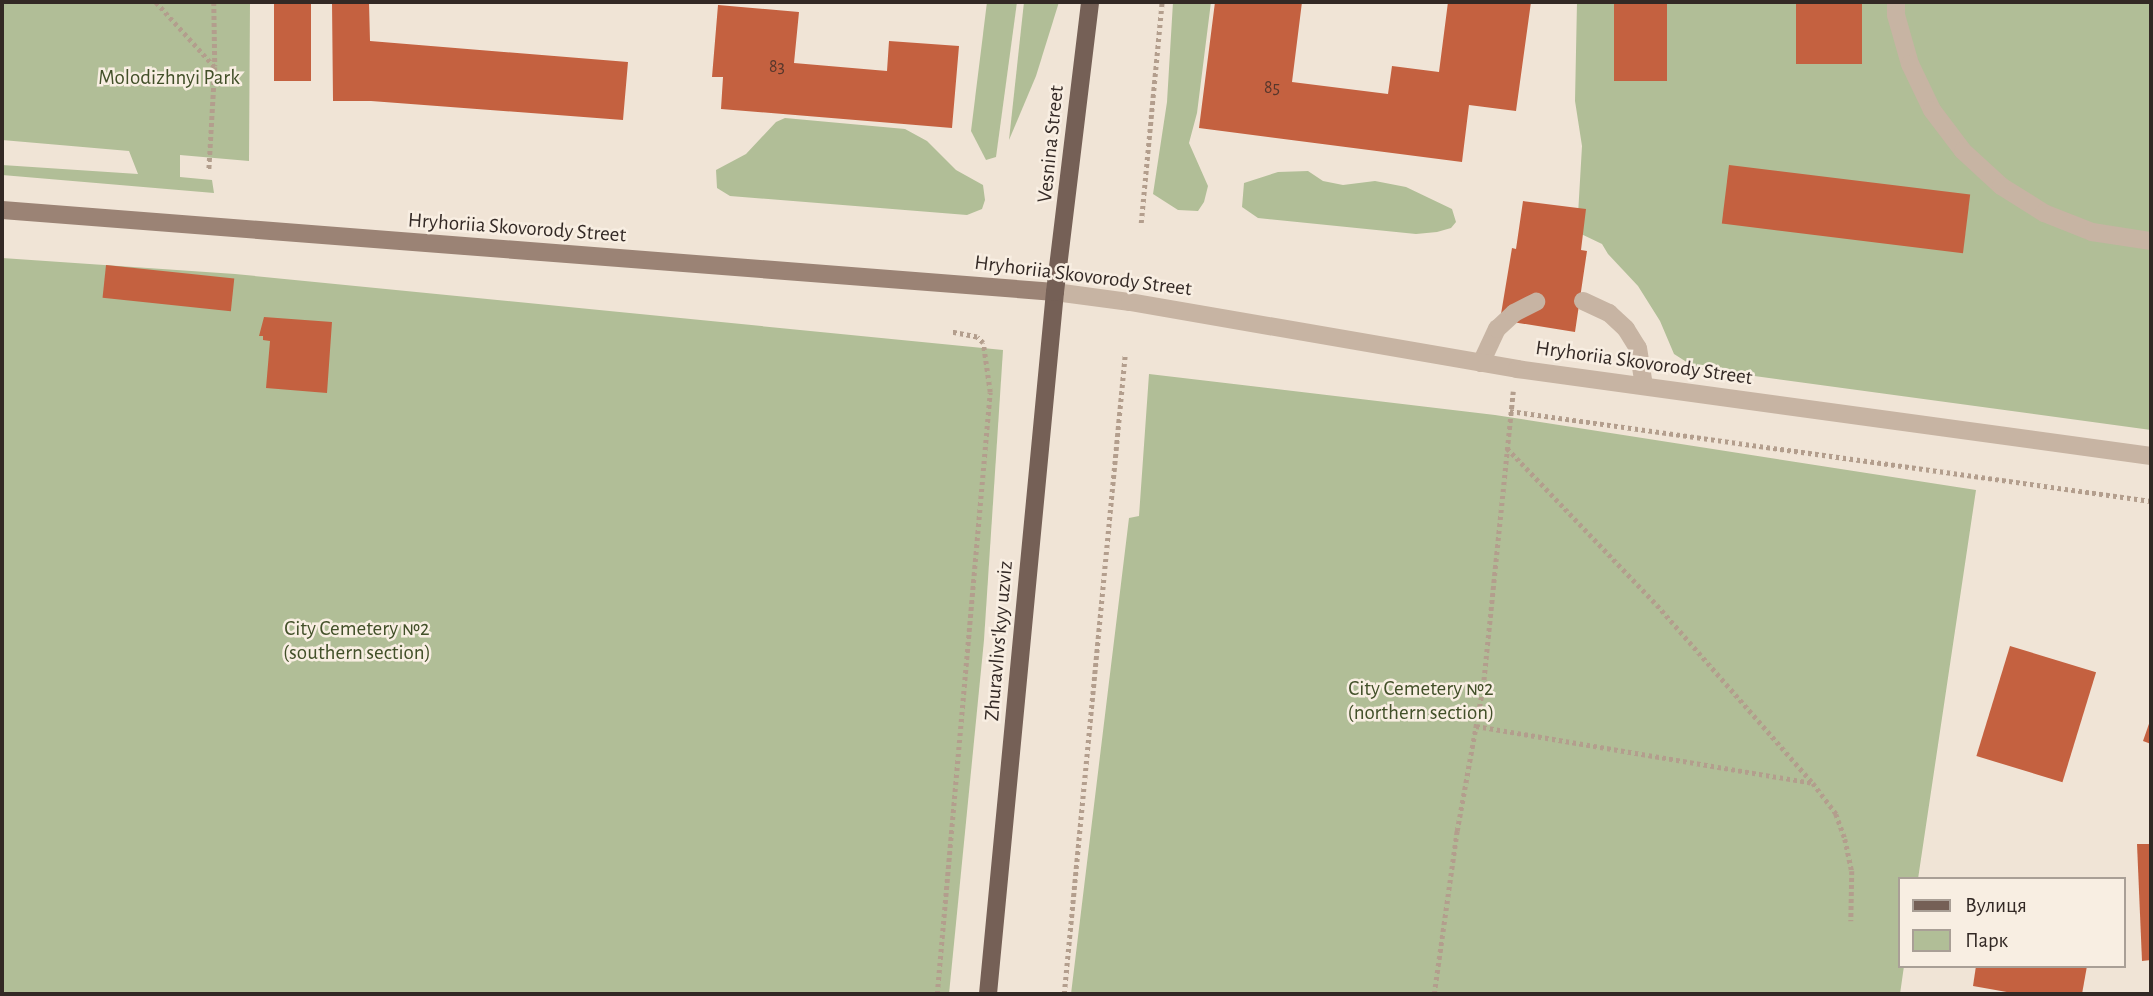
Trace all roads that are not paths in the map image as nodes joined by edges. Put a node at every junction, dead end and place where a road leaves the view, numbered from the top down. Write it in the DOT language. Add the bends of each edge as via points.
graph roads {
  1 [pos="1090,2"];
  2 [pos="1896,2"];
  3 [pos="2,210"];
  4 [pos="2151,241"];
  5 [pos="1055,292"];
  6 [pos="1583,301"];
  7 [pos="1536,302"];
  8 [pos="1480,363"];
  9 [pos="1644,386"];
  10 [pos="2151,456"];
  11 [pos="988,994"];
  1 -- 5 [label="main road, Vesnina Street"];
  2 -- 4 [label="street" via="1910,64 1932,110 1963,151 2001,186 2044,213 2092,232"];
  3 -- 5 [label="main road, Hryhoriia Skovorody Street"];
  5 -- 8 [label="street, Hryhoriia Skovorody Street"];
  5 -- 11 [label="main road, Zhuravlivs'kyy uzviz"];
  6 -- 9 [label="street" via="1609,313 1626,329 1641,359"];
  7 -- 8 [label="street" via="1497,329"];
  8 -- 9 [label="street, Hryhoriia Skovorody Street"];
  9 -- 10 [label="street, Hryhoriia Skovorody Street"];
}
